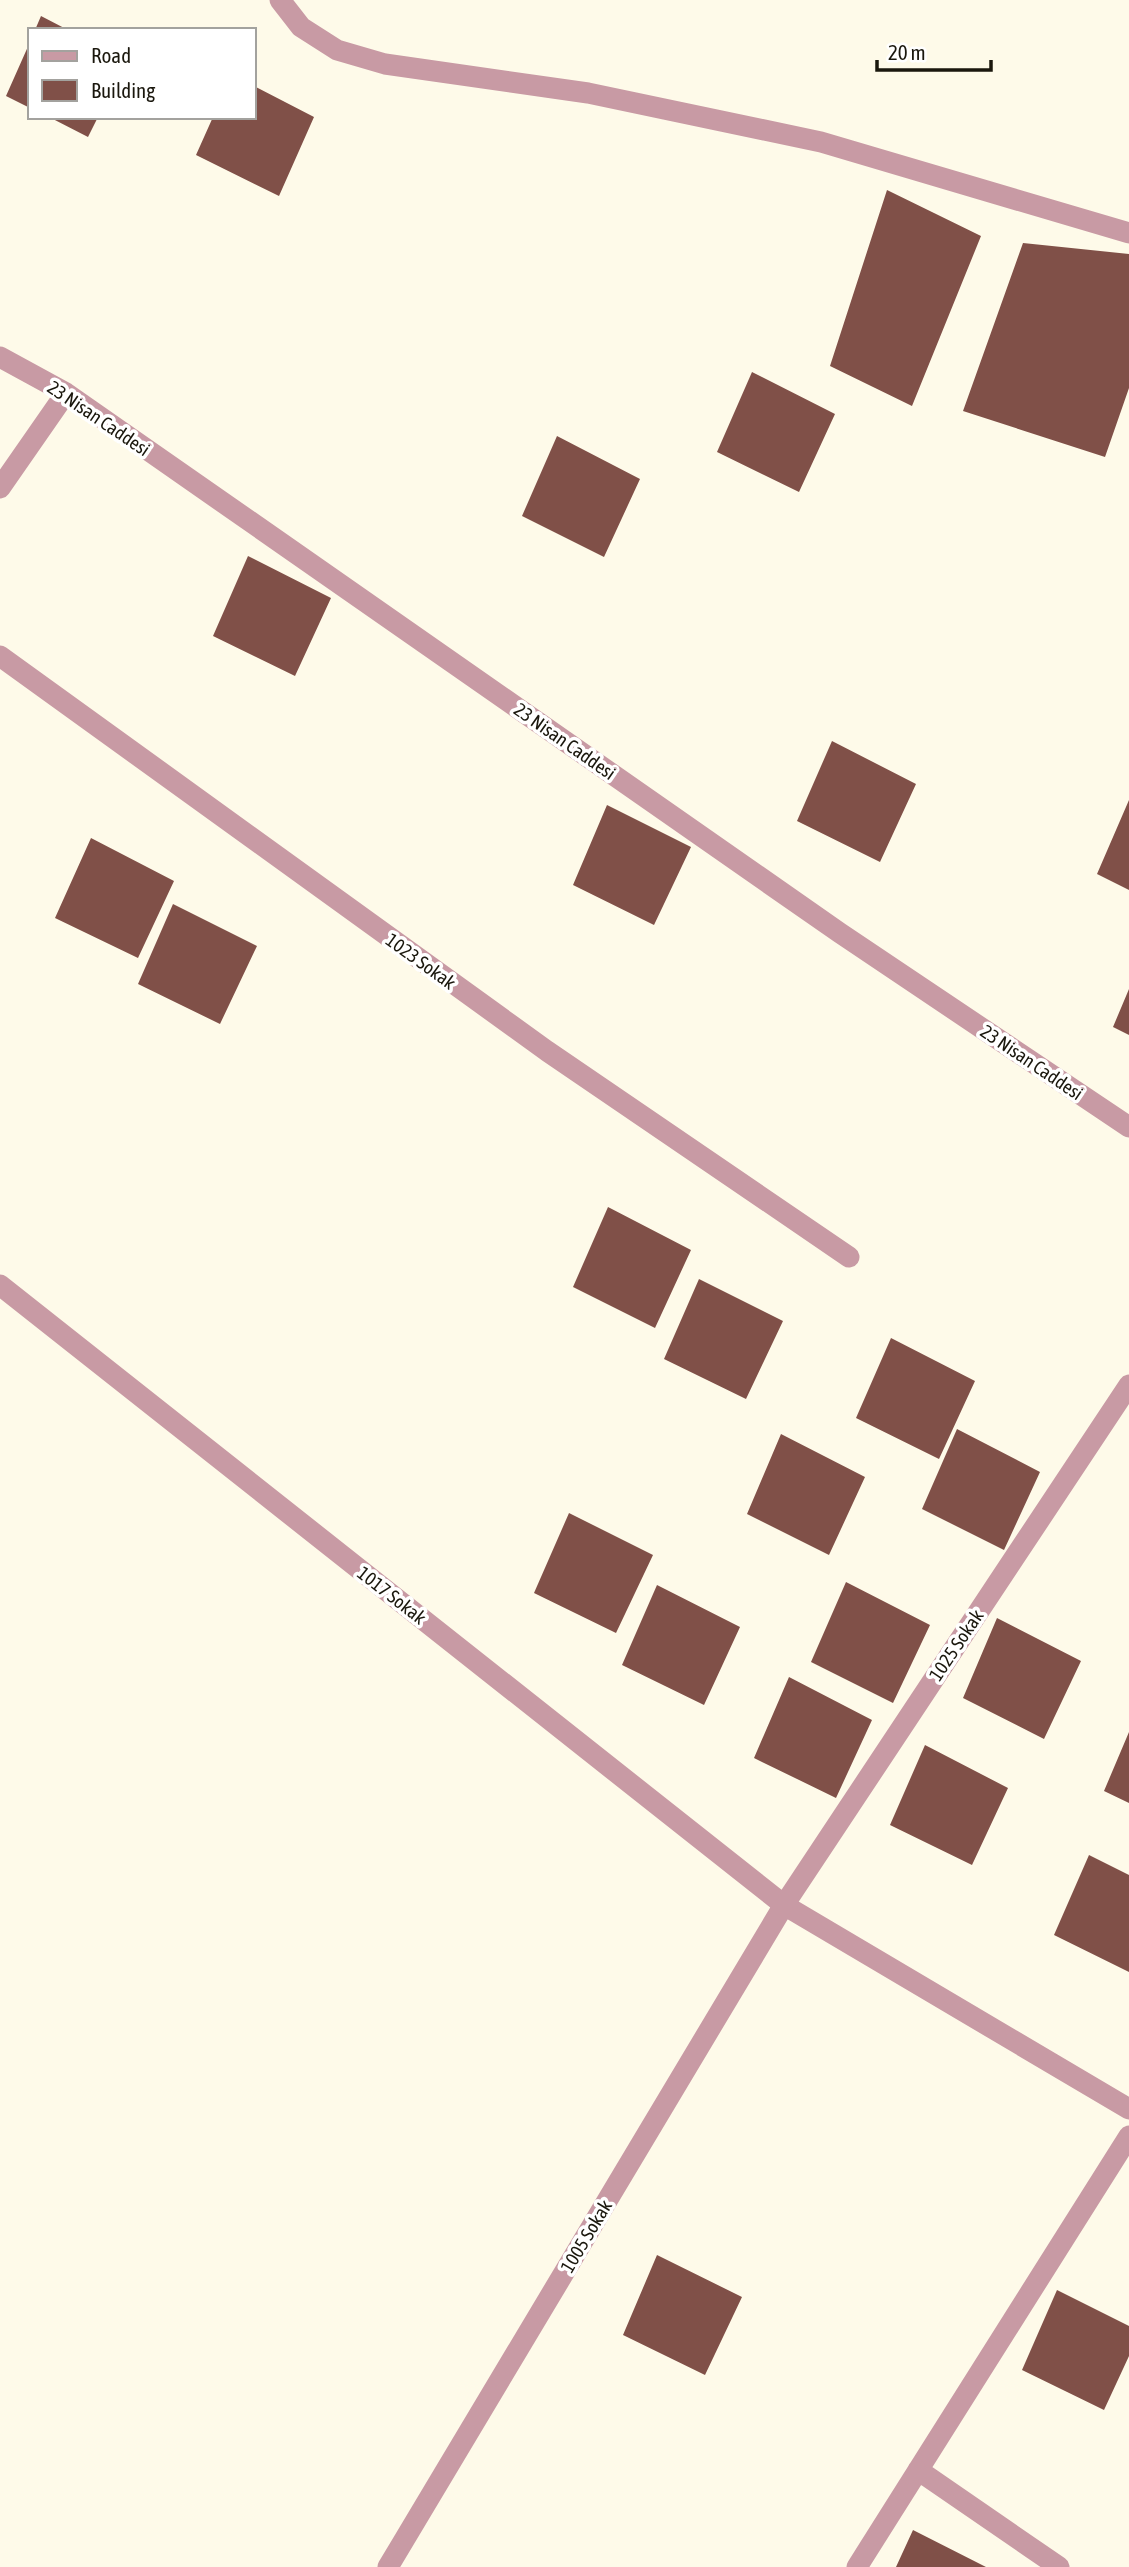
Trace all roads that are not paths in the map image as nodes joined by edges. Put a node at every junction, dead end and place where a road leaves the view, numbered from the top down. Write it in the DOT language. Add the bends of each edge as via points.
graph roads {
  1 [pos="280,0"];
  2 [pos="1129,233"];
  3 [pos="0,357"];
  4 [pos="66,393"];
  5 [pos="0,488"];
  6 [pos="0,656"];
  7 [pos="1129,1127"];
  8 [pos="849,1257"];
  9 [pos="0,1285"];
  10 [pos="1129,1385"];
  11 [pos="784,1905"];
  12 [pos="1129,2109"];
  13 [pos="1129,2136"];
  14 [pos="918,2470"];
  15 [pos="388,2567"];
  16 [pos="857,2567"];
  17 [pos="1059,2567"];
  1 -- 2 [label="street" via="302,27 337,50 384,64 588,93 821,142"];
  3 -- 4 [label="street, 23 Nisan Caddesi"];
  4 -- 5 [label="street"];
  4 -- 7 [label="street, 23 Nisan Caddesi" via="840,933"];
  6 -- 8 [label="street, 1023 Sokak" via="547,1051"];
  9 -- 11 [label="street, 1017 Sokak"];
  10 -- 11 [label="street, 1025 Sokak"];
  11 -- 12 [label="street, 1017 Sokak"];
  11 -- 15 [label="street, 1005 Sokak"];
  13 -- 14 [label="street"];
  14 -- 16 [label="street"];
  14 -- 17 [label="street"];
}
